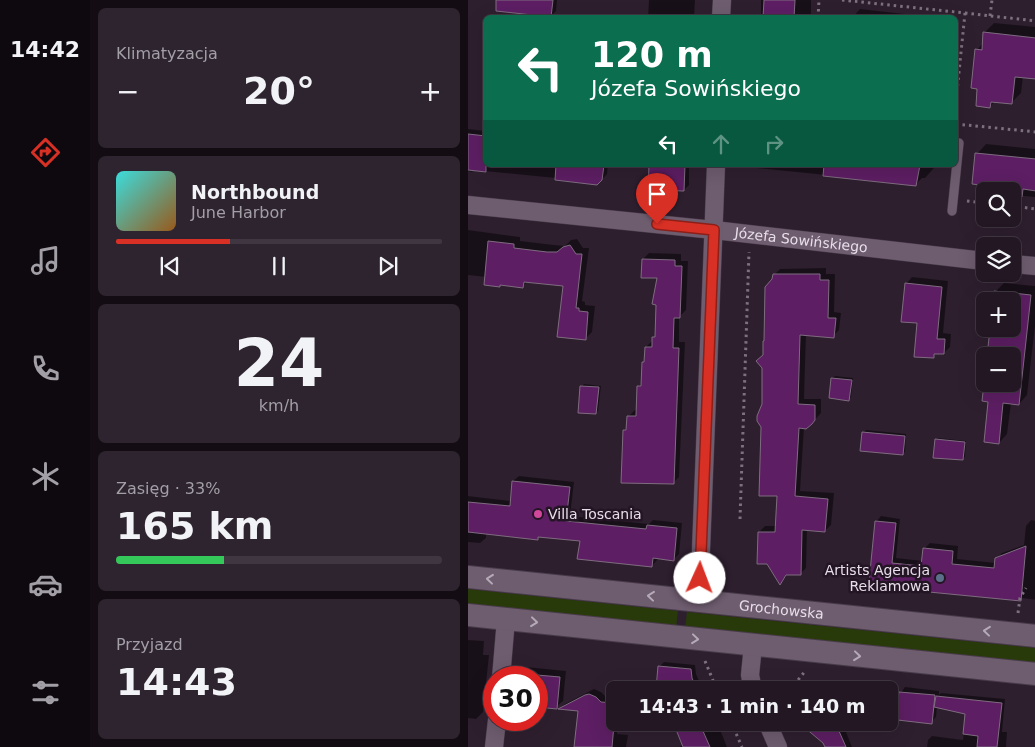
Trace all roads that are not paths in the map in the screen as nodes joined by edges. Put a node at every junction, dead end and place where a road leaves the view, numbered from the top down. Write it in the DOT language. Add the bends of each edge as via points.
graph roads {
  1 [pos="722,0"];
  2 [pos="721,15"];
  3 [pos="959,142"];
  4 [pos="958,152"];
  5 [pos="716,167"];
  6 [pos="956,167"];
  7 [pos="468,205"];
  8 [pos="952,211"];
  9 [pos="714,230"];
  10 [pos="976,260"];
  11 [pos="1021,265"];
  12 [pos="1036,266"];
  13 [pos="468,577"];
  14 [pos="699,601"];
  15 [pos="468,615"];
  16 [pos="506,619"];
  17 [pos="1025,635"];
  18 [pos="753,645"];
  19 [pos="502,666"];
  20 [pos="1036,674"];
  21 [pos="751,681"];
  22 [pos="496,731"];
  23 [pos="771,731"];
  24 [pos="494,747"];
  25 [pos="778,747"];
  1 -- 2 [label="street"];
  3 -- 4 [label="lane"];
  5 -- 9 [label="street"];
  6 -- 8 [label="lane"];
  7 -- 9 [label="street, Józefa Sowińskiego"];
  9 -- 10 [label="street, Józefa Sowińskiego"];
  9 -- 14 [label="street"];
  11 -- 12 [label="street"];
  14 -- 13 [label="street, Grochowska, one-way"];
  17 -- 14 [label="street, Grochowska, one-way"];
  15 -- 16 [label="street"];
  16 -- 18 [label="street, one-way"];
  16 -- 19 [label="street"];
  18 -- 20 [label="street, one-way"];
  18 -- 21 [label="street"];
  22 -- 24 [label="street"];
  23 -- 25 [label="street"];
}
